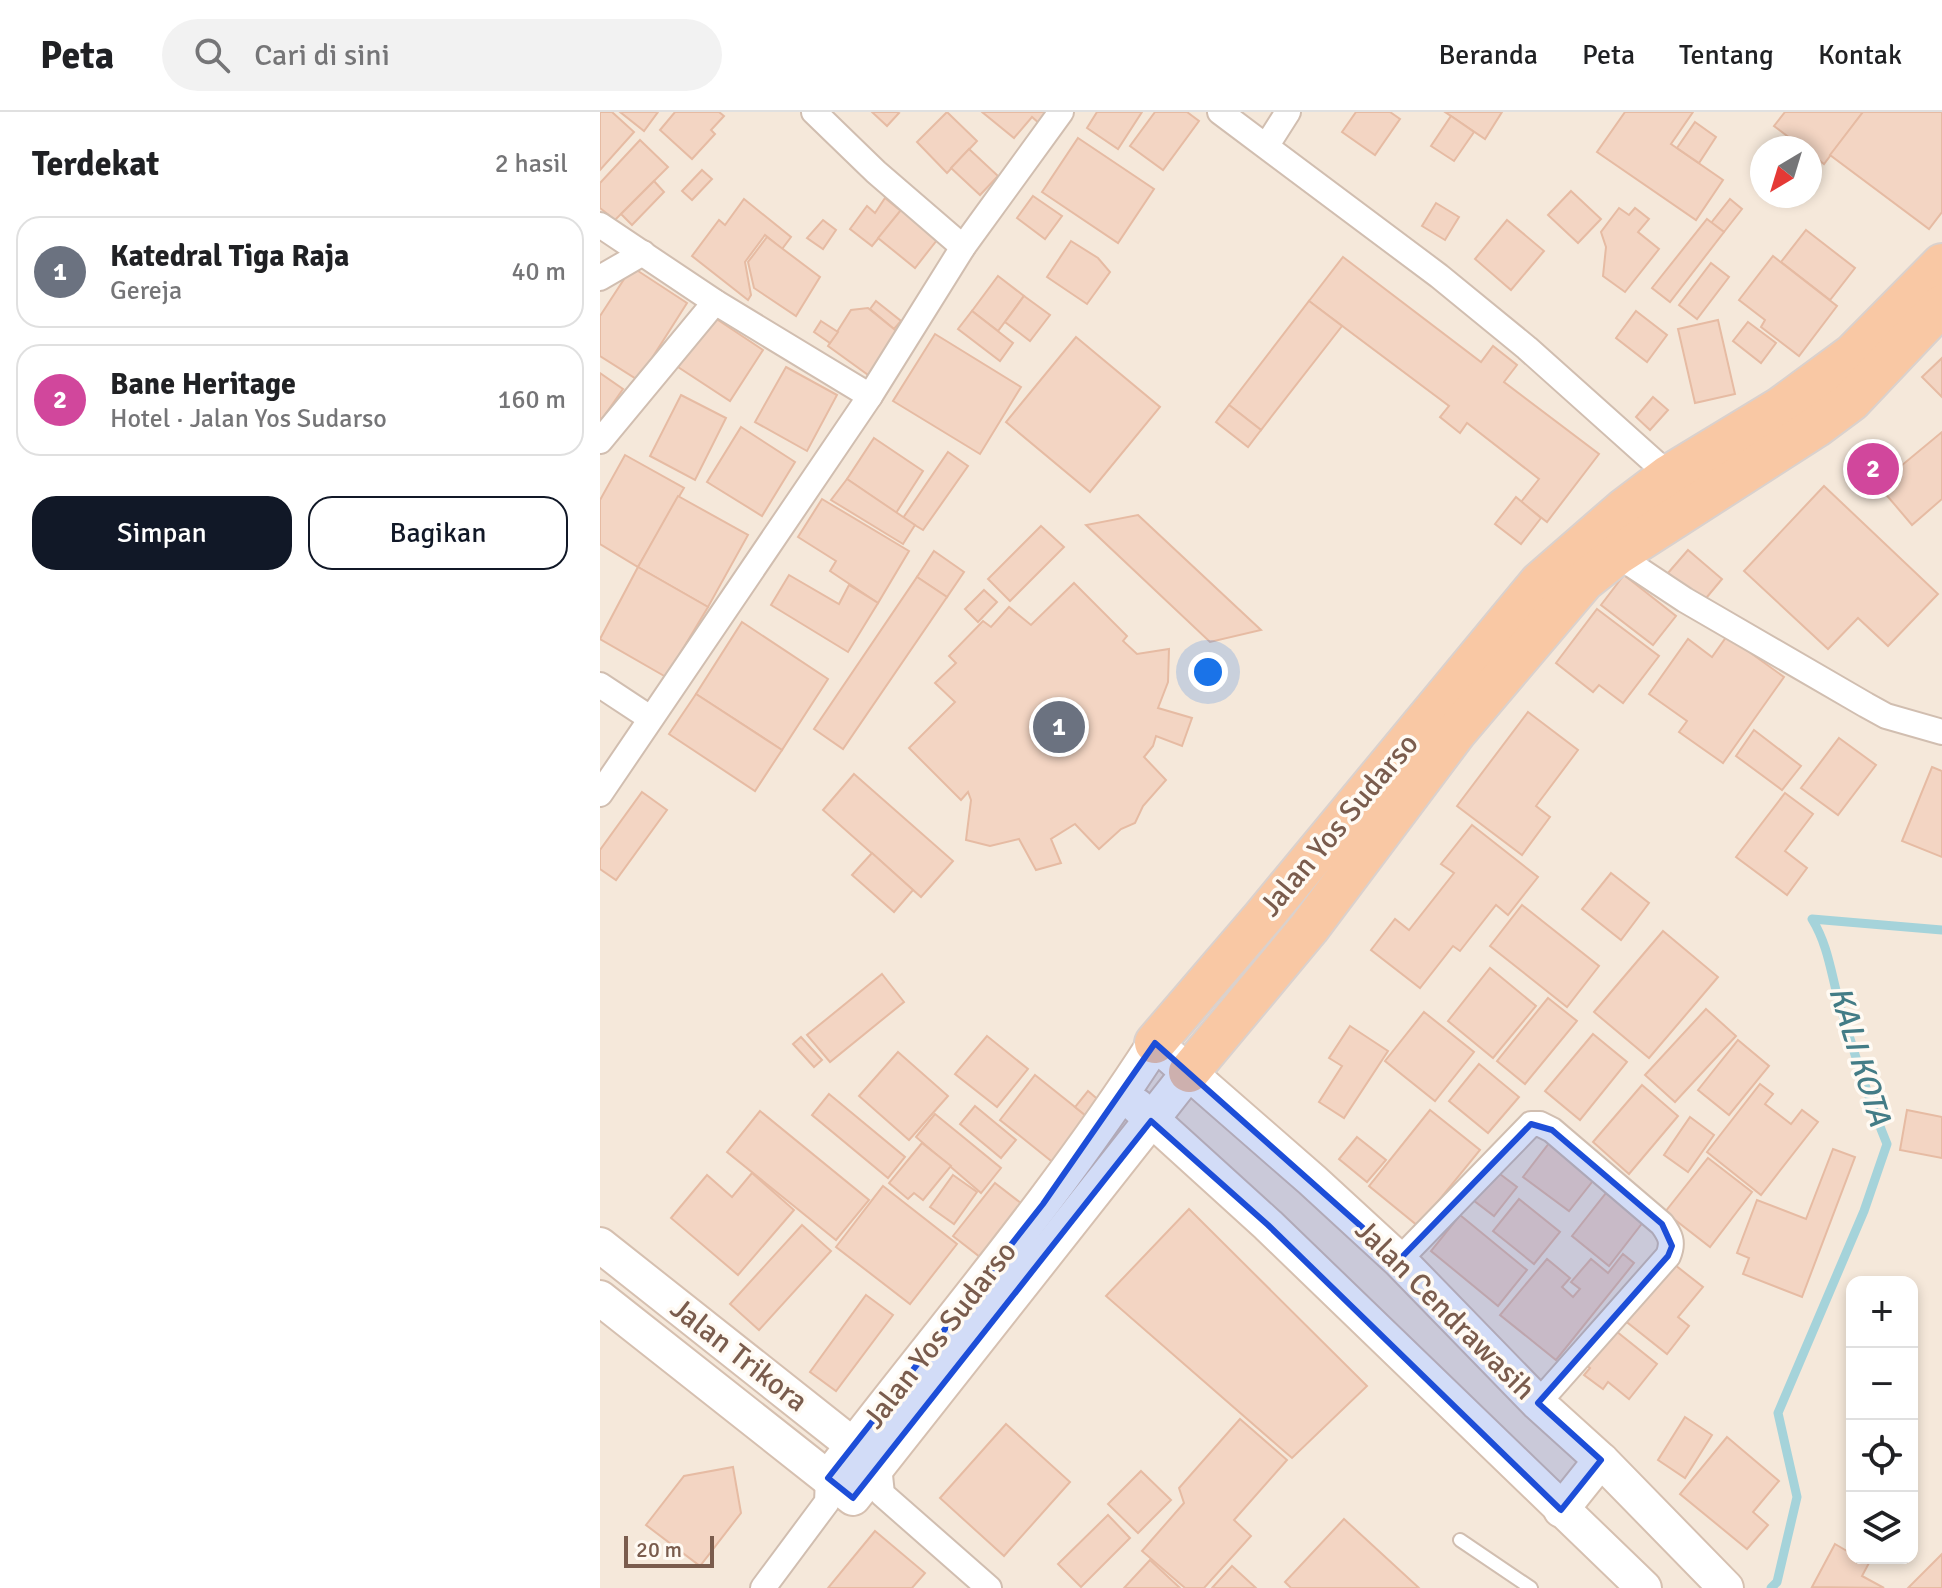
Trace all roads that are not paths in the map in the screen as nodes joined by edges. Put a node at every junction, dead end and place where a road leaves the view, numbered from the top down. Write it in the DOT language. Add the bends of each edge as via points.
graph roads {
  1 [pos="814,112"];
  2 [pos="1061,112"];
  3 [pos="1220,112"];
  4 [pos="1288,112"];
  5 [pos="1267,145"];
  6 [pos="600,225"];
  7 [pos="963,247"];
  8 [pos="643,253"];
  9 [pos="1942,264"];
  10 [pos="600,278"];
  11 [pos="715,302"];
  12 [pos="1942,305"];
  13 [pos="870,396"];
  14 [pos="600,441"];
  15 [pos="1669,475"];
  16 [pos="1698,502"];
  17 [pos="1617,555"];
  18 [pos="600,685"];
  19 [pos="650,718"];
  20 [pos="1942,732"];
  21 [pos="600,794"];
  22 [pos="1155,1043"];
  23 [pos="1189,1072"];
  24 [pos="1123,1092"];
  25 [pos="1151,1121"];
  26 [pos="600,1245"];
  27 [pos="1399,1260"];
  28 [pos="600,1298"];
  29 [pos="1538,1403"];
  30 [pos="1601,1460"];
  31 [pos="854,1481"];
  32 [pos="1561,1510"];
  33 [pos="1460,1540"];
  34 [pos="763,1588"];
  35 [pos="989,1588"];
  36 [pos="1531,1588"];
  37 [pos="1644,1588"];
  38 [pos="1726,1588"];
  1 -- 7 [label="street"];
  2 -- 7 [label="street"];
  3 -- 5 [label="street"];
  4 -- 5 [label="street"];
  5 -- 15 [label="street" via="1527,348"];
  6 -- 8 [label="street"];
  7 -- 13 [label="street"];
  8 -- 10 [label="street"];
  8 -- 11 [label="street"];
  9 -- 15 [label="highway, Jalan Yos Sudarso" via="1853,354 1781,407"];
  11 -- 13 [label="street"];
  11 -- 14 [label="street"];
  12 -- 16 [label="highway, Jalan Yos Sudarso" via="1851,401"];
  13 -- 19 [label="street"];
  15 -- 16 [label="street"];
  15 -- 22 [label="highway, Jalan Yos Sudarso" via="1540,582"];
  16 -- 17 [label="highway, Jalan Yos Sudarso"];
  17 -- 20 [label="street" via="1674,594 1886,716"];
  17 -- 23 [label="highway, Jalan Yos Sudarso" via="1568,597 1456,732 1309,928"];
  18 -- 19 [label="street"];
  19 -- 21 [label="street"];
  22 -- 23 [label="main road, Jalan Cendrawasih"];
  22 -- 24 [label="main road, Jalan Yos Sudarso"];
  23 -- 25 [label="main road, Jalan Yos Sudarso"];
  23 -- 27 [label="main road, Jalan Cendrawasih"];
  24 -- 25 [label="main road, Jalan Cendrawasih"];
  24 -- 31 [label="main road, Jalan Yos Sudarso"];
  25 -- 31 [label="main road, Jalan Yos Sudarso"];
  25 -- 32 [label="main road, Jalan Cendrawasih" via="1268,1225"];
  26 -- 31 [label="main road, Jalan Trikora"];
  27 -- 29 [label="main road, Jalan Cendrawasih"];
  27 -- 29 [label="street" via="1531,1124 1552,1130 1662,1224 1670,1235 1668,1256"];
  28 -- 31 [label="main road, Jalan Trikora"];
  29 -- 30 [label="main road, Jalan Cendrawasih"];
  30 -- 32 [label="main road"];
  30 -- 38 [label="main road, Jalan Cendrawasih"];
  31 -- 34 [label="street"];
  31 -- 35 [label="street"];
  32 -- 37 [label="main road, Jalan Cendrawasih"];
  33 -- 36 [label="lane"];
}
